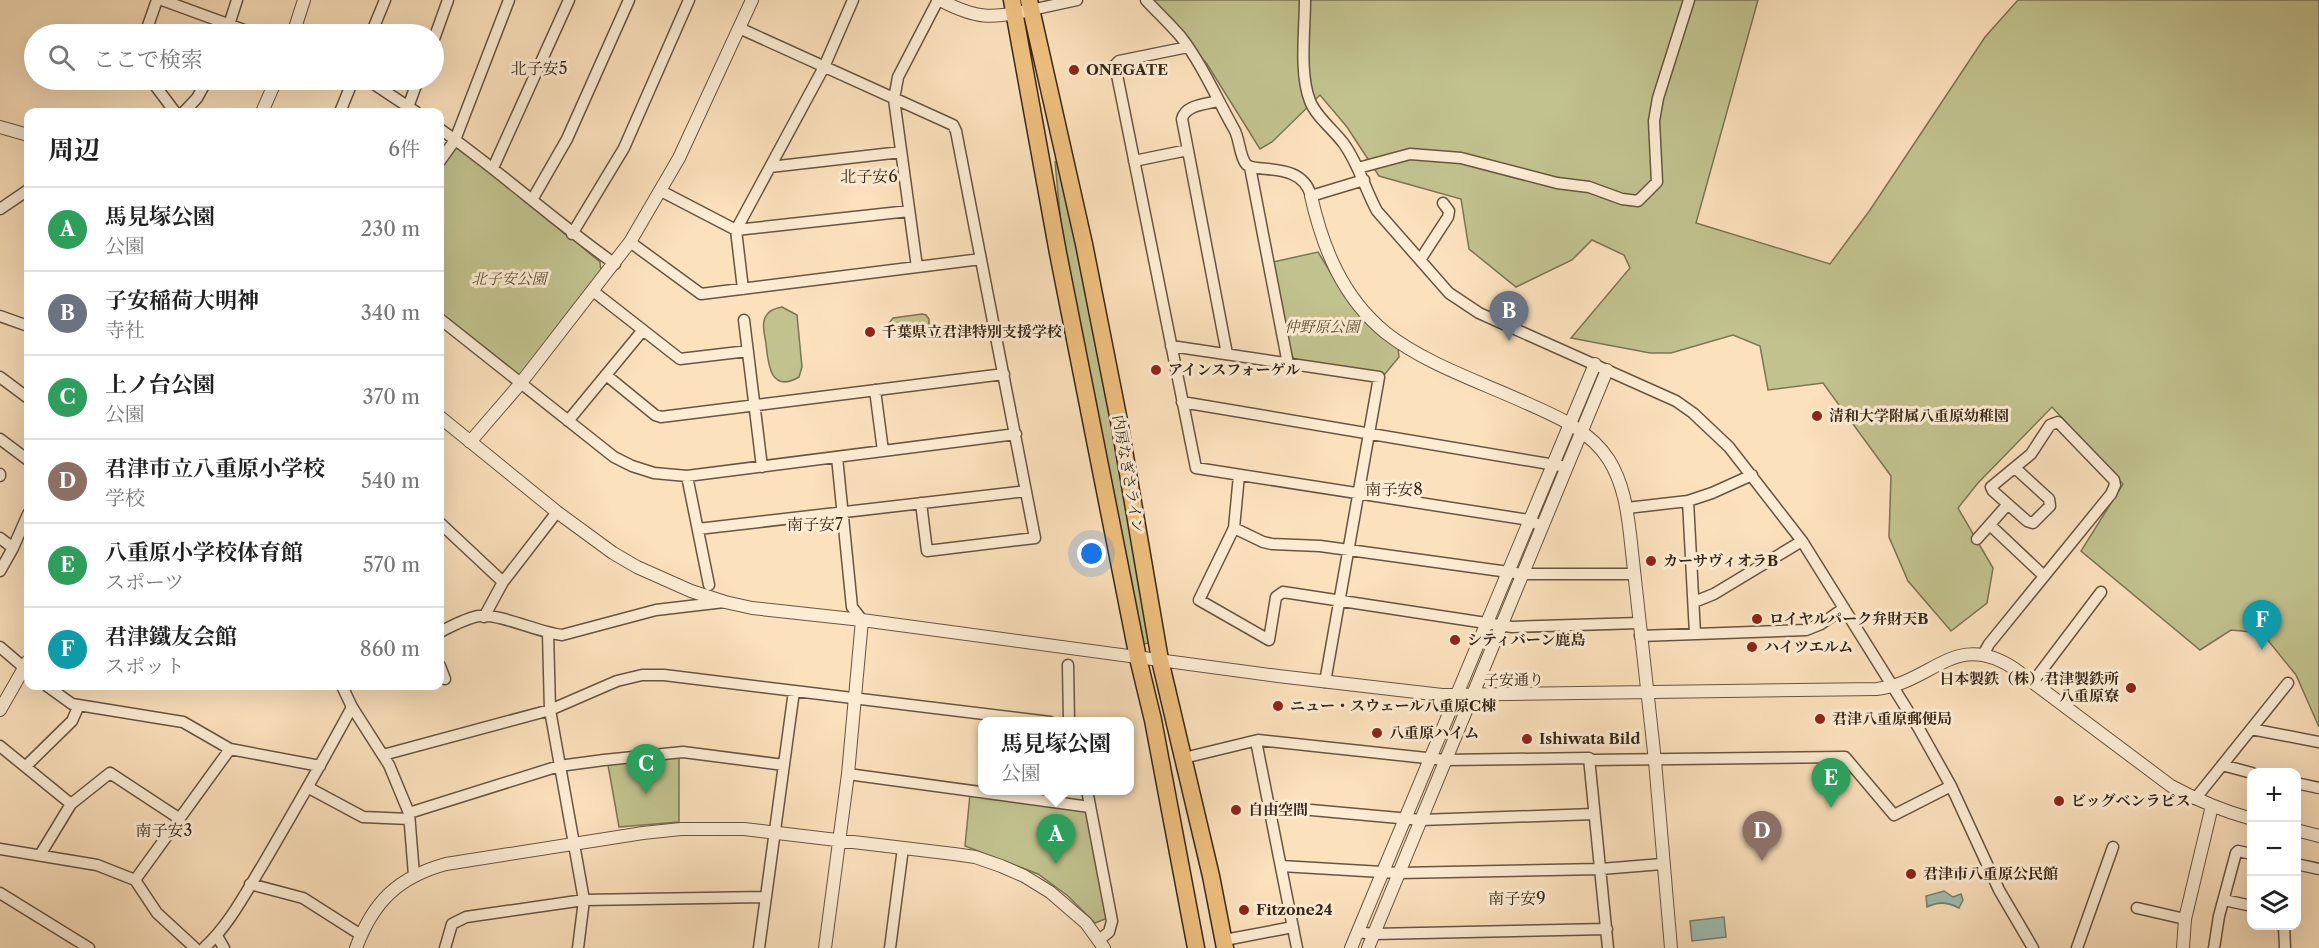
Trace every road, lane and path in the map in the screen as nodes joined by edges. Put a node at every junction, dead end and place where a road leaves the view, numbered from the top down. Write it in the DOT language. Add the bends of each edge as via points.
graph roads {
  1 [pos="157,0"];
  2 [pos="162,0"];
  3 [pos="237,0"];
  4 [pos="304,0"];
  5 [pos="386,0"];
  6 [pos="448,0"];
  7 [pos="509,0"];
  8 [pos="569,0"];
  9 [pos="629,0"];
  10 [pos="689,0"];
  11 [pos="752,0"];
  12 [pos="854,0"];
  13 [pos="939,0"];
  14 [pos="1077,0"];
  15 [pos="1146,0"];
  16 [pos="1305,0"];
  17 [pos="1689,0"];
  18 [pos="1021,6"];
  19 [pos="149,24"];
  20 [pos="217,24"];
  21 [pos="230,24"];
  22 [pos="296,24"];
  23 [pos="375,24"];
  24 [pos="439,24"];
  25 [pos="739,28"];
  26 [pos="1188,47"];
  27 [pos="824,67"];
  28 [pos="160,90"];
  29 [pos="201,90"];
  30 [pos="272,90"];
  31 [pos="349,90"];
  32 [pos="383,90"];
  33 [pos="416,90"];
  34 [pos="894,99"];
  35 [pos="1218,101"];
  36 [pos="173,108"];
  37 [pos="188,108"];
  38 [pos="264,108"];
  39 [pos="342,108"];
  40 [pos="409,108"];
  41 [pos="412,108"];
  42 [pos="0,127"];
  43 [pos="444,132"];
  44 [pos="24,134"];
  45 [pos="455,140"];
  46 [pos="1188,150"];
  47 [pos="901,152"];
  48 [pos="444,155"];
  49 [pos="1134,161"];
  50 [pos="770,167"];
  51 [pos="1250,167"];
  52 [pos="493,168"];
  53 [pos="1358,168"];
  54 [pos="1364,180"];
  55 [pos="661,191"];
  56 [pos="24,193"];
  57 [pos="1311,196"];
  58 [pos="532,200"];
  59 [pos="1443,204"];
  60 [pos="0,209"];
  61 [pos="909,211"];
  62 [pos="736,230"];
  63 [pos="572,234"];
  64 [pos="630,242"];
  65 [pos="981,259"];
  66 [pos="1420,260"];
  67 [pos="615,264"];
  68 [pos="916,267"];
  69 [pos="743,289"];
  70 [pos="593,291"];
  71 [pos="0,316"];
  72 [pos="744,320"];
  73 [pos="444,322"];
  74 [pos="24,323"];
  75 [pos="643,330"];
  76 [pos="1171,346"];
  77 [pos="748,351"];
  78 [pos="1227,354"];
  79 [pos="1288,364"];
  80 [pos="1595,364"];
  81 [pos="1607,370"];
  82 [pos="1004,374"];
  83 [pos="606,375"];
  84 [pos="0,377"];
  85 [pos="520,384"];
  86 [pos="875,390"];
  87 [pos="24,395"];
  88 [pos="1182,402"];
  89 [pos="754,405"];
  90 [pos="444,420"];
  91 [pos="568,421"];
  92 [pos="1569,423"];
  93 [pos="1581,432"];
  94 [pos="1369,433"];
  95 [pos="1016,434"];
  96 [pos="0,439"];
  97 [pos="470,442"];
  98 [pos="884,451"];
  99 [pos="24,457"];
  100 [pos="837,457"];
  101 [pos="1552,464"];
  102 [pos="762,467"];
  103 [pos="1567,467"];
  104 [pos="2015,468"];
  105 [pos="1239,475"];
  106 [pos="1752,475"];
  107 [pos="687,476"];
  108 [pos="1026,491"];
  109 [pos="1359,493"];
  110 [pos="1688,501"];
  111 [pos="921,503"];
  112 [pos="2008,504"];
  113 [pos="1627,508"];
  114 [pos="557,512"];
  115 [pos="844,512"];
  116 [pos="1528,520"];
  117 [pos="24,524"];
  118 [pos="1990,525"];
  119 [pos="1543,526"];
  120 [pos="1234,528"];
  121 [pos="444,529"];
  122 [pos="698,529"];
  123 [pos="0,538"];
  124 [pos="1977,539"];
  125 [pos="1802,541"];
  126 [pos="14,548"];
  127 [pos="1348,550"];
  128 [pos="0,571"];
  129 [pos="1507,572"];
  130 [pos="1523,574"];
  131 [pos="1634,574"];
  132 [pos="2044,576"];
  133 [pos="503,582"];
  134 [pos="709,585"];
  135 [pos="2101,592"];
  136 [pos="725,602"];
  137 [pos="1340,602"];
  138 [pos="1694,602"];
  139 [pos="1844,608"];
  140 [pos="484,617"];
  141 [pos="862,620"];
  142 [pos="1486,623"];
  143 [pos="1501,626"];
  144 [pos="1640,629"];
  145 [pos="444,630"];
  146 [pos="548,633"];
  147 [pos="1695,634"];
  148 [pos="0,647"];
  149 [pos="1984,653"];
  150 [pos="1138,658"];
  151 [pos="1160,660"];
  152 [pos="24,665"];
  153 [pos="1068,665"];
  154 [pos="24,672"];
  155 [pos="1325,682"];
  156 [pos="2033,682"];
  157 [pos="2288,683"];
  158 [pos="1893,687"];
  159 [pos="53,690"];
  160 [pos="344,690"];
  161 [pos="794,691"];
  162 [pos="1646,693"];
  163 [pos="1456,695"];
  164 [pos="1472,696"];
  165 [pos="854,698"];
  166 [pos="79,705"];
  167 [pos="352,706"];
  168 [pos="0,710"];
  169 [pos="550,710"];
  170 [pos="1009,717"];
  171 [pos="1069,717"];
  172 [pos="2251,729"];
  173 [pos="1256,741"];
  174 [pos="2319,742"];
  175 [pos="0,746"];
  176 [pos="230,749"];
  177 [pos="383,755"];
  178 [pos="1192,756"];
  179 [pos="1430,758"];
  180 [pos="1445,759"];
  181 [pos="1590,760"];
  182 [pos="1654,761"];
  183 [pos="784,765"];
  184 [pos="2222,765"];
  185 [pos="26,766"];
  186 [pos="320,766"];
  187 [pos="559,766"];
  188 [pos="2247,772"];
  189 [pos="848,774"];
  190 [pos="2301,784"];
  191 [pos="1951,786"];
  192 [pos="309,788"];
  193 [pos="2319,788"];
  194 [pos="978,792"];
  195 [pos="1002,795"];
  196 [pos="1088,795"];
  197 [pos="2195,799"];
  198 [pos="71,804"];
  199 [pos="1268,806"];
  200 [pos="2212,806"];
  201 [pos="1090,807"];
  202 [pos="1594,814"];
  203 [pos="409,816"];
  204 [pos="2247,817"];
  205 [pos="180,819"];
  206 [pos="1404,820"];
  207 [pos="1421,820"];
  208 [pos="2301,832"];
  209 [pos="775,833"];
  210 [pos="2319,836"];
  211 [pos="839,840"];
  212 [pos="574,844"];
  213 [pos="2113,847"];
  214 [pos="903,848"];
  215 [pos="0,849"];
  216 [pos="2247,853"];
  217 [pos="40,855"];
  218 [pos="1662,864"];
  219 [pos="2301,865"];
  220 [pos="1281,866"];
  221 [pos="1601,869"];
  222 [pos="2319,869"];
  223 [pos="1383,872"];
  224 [pos="1399,873"];
  225 [pos="414,875"];
  226 [pos="135,880"];
  227 [pos="250,885"];
  228 [pos="0,893"];
  229 [pos="766,897"];
  230 [pos="584,900"];
  231 [pos="2224,900"];
  232 [pos="2247,905"];
  233 [pos="2137,908"];
  234 [pos="2185,918"];
  235 [pos="1293,927"];
  236 [pos="1607,929"];
  237 [pos="2284,930"];
  238 [pos="1358,932"];
  239 [pos="1373,934"];
  240 [pos="361,935"];
  241 [pos="217,936"];
  242 [pos="1227,943"];
  243 [pos="1101,944"];
  244 [pos="89,948"];
  245 [pos="195,948"];
  246 [pos="204,948"];
  247 [pos="224,948"];
  248 [pos="356,948"];
  249 [pos="445,948"];
  250 [pos="578,948"];
  251 [pos="759,948"];
  252 [pos="825,948"];
  253 [pos="890,948"];
  254 [pos="1196,948"];
  255 [pos="1297,948"];
  256 [pos="1351,948"];
  257 [pos="1368,948"];
  258 [pos="1608,948"];
  259 [pos="1671,948"];
  260 [pos="2033,948"];
  261 [pos="2077,948"];
  262 [pos="2183,948"];
  263 [pos="2214,948"];
  264 [pos="2285,948"];
  1 -- 19 [label="street"];
  2 -- 20 [label="street"];
  3 -- 21 [label="street"];
  4 -- 22 [label="street"];
  5 -- 23 [label="street"];
  6 -- 24 [label="street"];
  7 -- 45 [label="street"];
  8 -- 52 [label="street"];
  9 -- 58 [label="street" via="567,139"];
  10 -- 63 [label="street" via="624,148"];
  11 -- 25 [label="street"];
  12 -- 27 [label="street"];
  13 -- 18 [label="street" via="976,16"];
  13 -- 34 [label="street" via="898,76"];
  14 -- 18 [label="street"];
  15 -- 26 [label="street"];
  16 -- 53 [label="street" via="1304,74 1310,102"];
  17 -- 53 [label="street" via="1654,121 1657,182 1638,201 1461,158 1410,154"];
  18 -- 150 [label="highway, 内房なぎさライン" via="1058,253"];
  18 -- 151 [label="highway, 内房なぎさライン" via="1084,244"];
  25 -- 27 [label="street"];
  25 -- 55 [label="street"];
  26 -- 35 [label="street"];
  26 -- 49 [label="street" via="1119,60 1115,65"];
  27 -- 34 [label="street"];
  27 -- 50 [label="street"];
  28 -- 36 [label="street"];
  29 -- 37 [label="street"];
  30 -- 38 [label="street"];
  31 -- 39 [label="street"];
  32 -- 40 [label="street"];
  33 -- 41 [label="street"];
  34 -- 47 [label="street"];
  34 -- 65 [label="street" via="953,125"];
  35 -- 46 [label="street" via="1183,114"];
  35 -- 51 [label="street" via="1238,135 1245,163"];
  42 -- 44 [label="street"];
  43 -- 45 [label="street"];
  45 -- 48 [label="street"];
  45 -- 52 [label="street"];
  46 -- 49 [label="street"];
  46 -- 78 [label="street"];
  47 -- 50 [label="street"];
  47 -- 61 [label="street"];
  49 -- 76 [label="street"];
  50 -- 62 [label="street"];
  51 -- 57 [label="street" via="1280,169 1303,181"];
  51 -- 79 [label="street"];
  52 -- 58 [label="street"];
  53 -- 54 [label="street"];
  54 -- 57 [label="street"];
  54 -- 66 [label="street" via="1377,211"];
  55 -- 62 [label="street"];
  55 -- 64 [label="street"];
  56 -- 60 [label="street"];
  57 -- 92 [label="street" via="1319,232 1335,270 1352,296 1385,332 1417,353"];
  58 -- 63 [label="street"];
  59 -- 66 [label="street" via="1449,211 1448,217"];
  61 -- 62 [label="street"];
  61 -- 68 [label="street"];
  62 -- 69 [label="street"];
  63 -- 67 [label="street"];
  64 -- 67 [label="street"];
  64 -- 69 [label="street" via="701,294"];
  65 -- 68 [label="street"];
  65 -- 82 [label="street"];
  66 -- 80 [label="street" via="1461,303"];
  67 -- 70 [label="street"];
  68 -- 69 [label="street"];
  70 -- 75 [label="street"];
  70 -- 85 [label="street"];
  71 -- 74 [label="street"];
  72 -- 77 [label="street"];
  73 -- 85 [label="street"];
  75 -- 77 [label="street" via="680,359"];
  75 -- 83 [label="street"];
  76 -- 78 [label="street"];
  76 -- 88 [label="street"];
  77 -- 89 [label="street"];
  78 -- 79 [label="street"];
  79 -- 94 [label="street" via="1379,377"];
  80 -- 81 [label="street"];
  80 -- 92 [label="street"];
  81 -- 93 [label="street"];
  81 -- 106 [label="street" via="1676,401 1694,414"];
  82 -- 86 [label="street"];
  82 -- 95 [label="street"];
  83 -- 89 [label="street" via="655,416"];
  83 -- 91 [label="street"];
  84 -- 87 [label="street"];
  85 -- 91 [label="street"];
  85 -- 97 [label="street"];
  86 -- 89 [label="street"];
  86 -- 98 [label="street"];
  88 -- 94 [label="street"];
  88 -- 105 [label="street" via="1196,468"];
  89 -- 102 [label="street"];
  90 -- 97 [label="street, 子安通り"];
  91 -- 107 [label="street" via="632,466"];
  92 -- 93 [label="street"];
  92 -- 101 [label="street"];
  93 -- 103 [label="street"];
  93 -- 113 [label="street" via="1609,461 1620,481"];
  94 -- 101 [label="street"];
  94 -- 109 [label="street"];
  95 -- 98 [label="street"];
  95 -- 108 [label="street"];
  96 -- 99 [label="street"];
  97 -- 114 [label="street, 子安通り"];
  98 -- 100 [label="street"];
  100 -- 102 [label="street"];
  100 -- 115 [label="street"];
  101 -- 103 [label="street"];
  101 -- 116 [label="street"];
  102 -- 107 [label="street"];
  103 -- 119 [label="street"];
  104 -- 112 [label="street" via="1990,487"];
  104 -- 112 [label="street" via="2049,498 2050,506 2033,524"];
  104 -- 132 [label="street" via="2031,454 2050,425 2058,422 2114,480 2111,494"];
  105 -- 109 [label="street"];
  105 -- 120 [label="street"];
  106 -- 110 [label="street"];
  106 -- 125 [label="street"];
  107 -- 122 [label="street"];
  108 -- 111 [label="street"];
  108 -- 111 [label="street" via="1035,538 927,552"];
  109 -- 116 [label="street"];
  109 -- 127 [label="street"];
  110 -- 113 [label="street"];
  110 -- 138 [label="street"];
  111 -- 115 [label="street"];
  112 -- 118 [label="street"];
  113 -- 131 [label="street"];
  114 -- 133 [label="street"];
  114 -- 136 [label="street, 子安通り" via="637,567"];
  115 -- 122 [label="street"];
  115 -- 141 [label="street" via="852,607"];
  116 -- 119 [label="street"];
  116 -- 129 [label="street"];
  117 -- 126 [label="street"];
  118 -- 124 [label="street"];
  118 -- 132 [label="street"];
  119 -- 130 [label="street"];
  120 -- 127 [label="street" via="1263,542"];
  120 -- 137 [label="street" via="1199,600 1269,640 1278,594"];
  121 -- 133 [label="street"];
  122 -- 134 [label="street"];
  123 -- 126 [label="street"];
  125 -- 138 [label="street"];
  125 -- 139 [label="street"];
  126 -- 128 [label="street"];
  127 -- 129 [label="street"];
  127 -- 137 [label="street"];
  129 -- 130 [label="street"];
  129 -- 142 [label="street"];
  130 -- 131 [label="street"];
  130 -- 143 [label="street"];
  131 -- 144 [label="street"];
  132 -- 149 [label="street"];
  133 -- 140 [label="street"];
  135 -- 156 [label="street"];
  136 -- 141 [label="street, 子安通り"];
  136 -- 146 [label="street" via="656,610 576,633"];
  137 -- 142 [label="street"];
  137 -- 155 [label="street"];
  138 -- 147 [label="street"];
  139 -- 147 [label="street" via="1806,630"];
  139 -- 158 [label="street"];
  140 -- 145 [label="street"];
  140 -- 146 [label="street"];
  141 -- 150 [label="street, 子安通り"];
  141 -- 165 [label="street"];
  142 -- 143 [label="street"];
  142 -- 163 [label="street"];
  143 -- 144 [label="street"];
  143 -- 164 [label="street"];
  144 -- 147 [label="street"];
  144 -- 162 [label="street"];
  146 -- 169 [label="street"];
  148 -- 152 [label="street"];
  149 -- 156 [label="street"];
  149 -- 158 [label="street" via="1961,655"];
  150 -- 151 [label="street, 子安通り"];
  150 -- 254 [label="highway, 内房なぎさライン"];
  151 -- 155 [label="street, 子安通り"];
  151 -- 242 [label="highway, 内房なぎさライン"];
  153 -- 171 [label="street"];
  154 -- 168 [label="street"];
  155 -- 163 [label="street, 子安通り"];
  156 -- 197 [label="street" via="2150,771"];
  157 -- 172 [label="street"];
  158 -- 162 [label="street, 子安通り"];
  158 -- 191 [label="street"];
  159 -- 166 [label="street"];
  160 -- 167 [label="street"];
  161 -- 165 [label="street"];
  161 -- 169 [label="street" via="642,675 617,681"];
  161 -- 183 [label="street"];
  162 -- 164 [label="street, 子安通り"];
  162 -- 182 [label="street"];
  163 -- 164 [label="street, 子安通り"];
  163 -- 179 [label="street"];
  164 -- 180 [label="street"];
  165 -- 170 [label="street"];
  165 -- 189 [label="street"];
  166 -- 176 [label="street" via="183,722"];
  166 -- 185 [label="street" via="72,721"];
  167 -- 177 [label="street"];
  167 -- 186 [label="street"];
  169 -- 177 [label="street"];
  169 -- 187 [label="street"];
  172 -- 174 [label="street"];
  172 -- 184 [label="street"];
  173 -- 178 [label="street"];
  173 -- 179 [label="street"];
  173 -- 199 [label="street"];
  175 -- 185 [label="street"];
  176 -- 186 [label="street"];
  176 -- 205 [label="street"];
  177 -- 203 [label="street"];
  179 -- 180 [label="street"];
  179 -- 206 [label="street"];
  180 -- 181 [label="street" via="1586,756"];
  180 -- 207 [label="street"];
  181 -- 182 [label="street"];
  181 -- 202 [label="street"];
  182 -- 191 [label="street" via="1845,757 1894,816"];
  182 -- 218 [label="street"];
  183 -- 187 [label="street" via="683,752"];
  183 -- 209 [label="street"];
  184 -- 188 [label="street"];
  184 -- 197 [label="street"];
  185 -- 198 [label="street"];
  186 -- 192 [label="street"];
  187 -- 203 [label="street"];
  187 -- 212 [label="street"];
  189 -- 194 [label="street"];
  189 -- 211 [label="street"];
  190 -- 193 [label="street"];
  191 -- 260 [label="street" via="1999,890"];
  192 -- 203 [label="street" via="363,817"];
  192 -- 227 [label="street"];
  195 -- 201 [label="street"];
  196 -- 201 [label="street"];
  197 -- 200 [label="street"];
  198 -- 205 [label="street" via="110,773"];
  198 -- 217 [label="street"];
  199 -- 206 [label="street"];
  199 -- 220 [label="street"];
  200 -- 204 [label="street"];
  200 -- 234 [label="street"];
  201 -- 243 [label="street" via="1112,921"];
  202 -- 207 [label="street"];
  202 -- 221 [label="street"];
  203 -- 225 [label="street"];
  205 -- 226 [label="street"];
  206 -- 207 [label="street"];
  206 -- 223 [label="street"];
  207 -- 224 [label="street"];
  208 -- 210 [label="street"];
  209 -- 211 [label="street"];
  209 -- 212 [label="street" via="681,829"];
  209 -- 229 [label="street"];
  211 -- 214 [label="street"];
  211 -- 252 [label="street"];
  212 -- 225 [label="street" via="446,864"];
  212 -- 230 [label="street"];
  213 -- 261 [label="street"];
  214 -- 243 [label="street" via="975,857 1024,876 1071,908"];
  214 -- 253 [label="street"];
  215 -- 217 [label="street"];
  216 -- 231 [label="street" via="2236,853"];
  217 -- 226 [label="street" via="97,865"];
  218 -- 221 [label="street"];
  218 -- 259 [label="street"];
  219 -- 222 [label="street"];
  220 -- 223 [label="street"];
  220 -- 235 [label="street"];
  221 -- 224 [label="street"];
  221 -- 236 [label="street"];
  223 -- 224 [label="street"];
  223 -- 238 [label="street"];
  224 -- 239 [label="street"];
  225 -- 240 [label="street" via="387,896"];
  226 -- 245 [label="street" via="157,913"];
  227 -- 240 [label="street" via="303,898"];
  227 -- 241 [label="street"];
  228 -- 244 [label="street"];
  229 -- 230 [label="street"];
  229 -- 251 [label="street"];
  230 -- 249 [label="street" via="466,917 452,924"];
  230 -- 250 [label="street"];
  231 -- 232 [label="street"];
  231 -- 263 [label="street"];
  233 -- 234 [label="street"];
  234 -- 262 [label="street"];
  235 -- 242 [label="street"];
  235 -- 255 [label="street"];
  236 -- 239 [label="street"];
  236 -- 258 [label="street"];
  237 -- 264 [label="street"];
  238 -- 239 [label="street"];
  238 -- 256 [label="street"];
  239 -- 257 [label="street"];
  240 -- 248 [label="street"];
  241 -- 246 [label="street"];
  241 -- 247 [label="street"];
}
